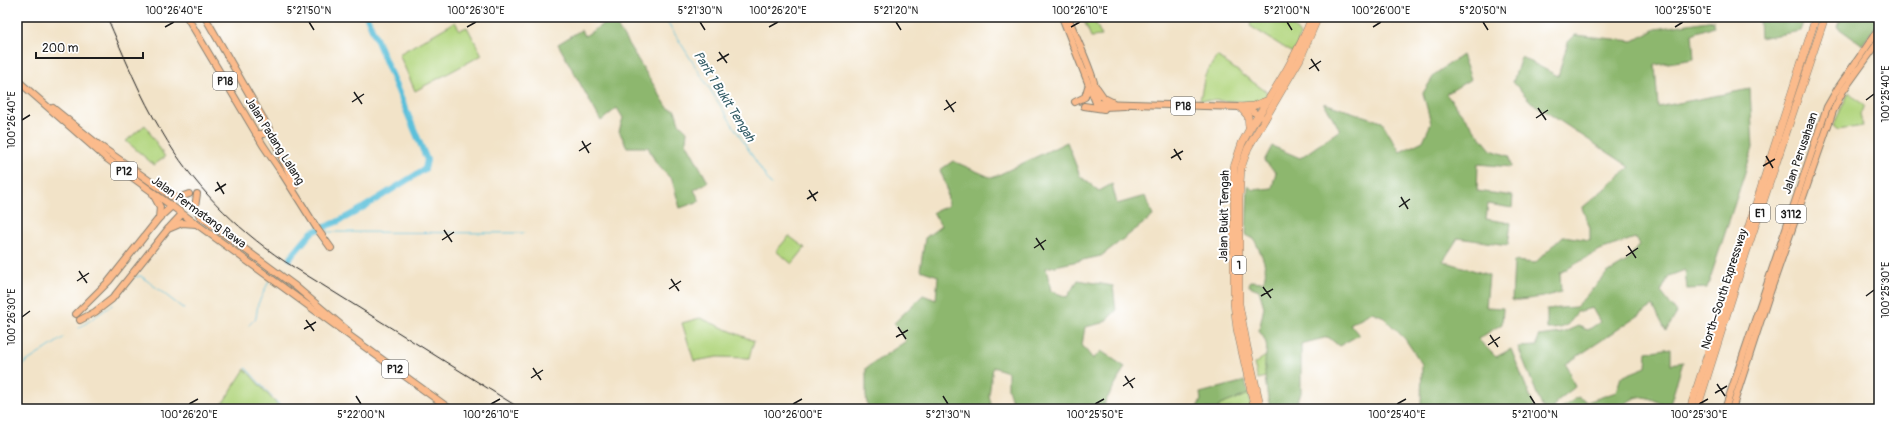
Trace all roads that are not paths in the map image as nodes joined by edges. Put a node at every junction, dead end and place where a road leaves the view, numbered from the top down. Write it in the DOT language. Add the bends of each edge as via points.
graph roads {
  1 [pos="187,17"];
  2 [pos="204,17"];
  3 [pos="1062,17"];
  4 [pos="1068,17"];
  5 [pos="1312,17"];
  6 [pos="1318,17"];
  7 [pos="1816,17"];
  8 [pos="1825,17"];
  9 [pos="1879,29"];
  10 [pos="1879,41"];
  11 [pos="17,80"];
  12 [pos="1090,82"];
  13 [pos="36,97"];
  14 [pos="1266,101"];
  15 [pos="1075,102"];
  16 [pos="1117,105"];
  17 [pos="1084,106"];
  18 [pos="1240,107"];
  19 [pos="1258,115"];
  20 [pos="1265,119"];
  21 [pos="268,127"];
  22 [pos="1249,130"];
  23 [pos="256,134"];
  24 [pos="274,139"];
  25 [pos="262,145"];
  26 [pos="152,192"];
  27 [pos="189,194"];
  28 [pos="197,194"];
  29 [pos="172,206"];
  30 [pos="182,214"];
  31 [pos="159,218"];
  32 [pos="196,224"];
  33 [pos="168,229"];
  34 [pos="318,230"];
  35 [pos="331,248"];
  36 [pos="354,339"];
  37 [pos="450,409"];
  38 [pos="1255,409"];
  39 [pos="1261,409"];
  40 [pos="1690,409"];
  41 [pos="1697,409"];
  42 [pos="1725,409"];
  43 [pos="1732,409"];
  1 -- 23 [label="main road, Jalan Padang Lalang / P18"];
  2 -- 21 [label="main road, Jalan Padang Lalang / P18"];
  3 -- 12 [label="main road"];
  4 -- 12 [label="main road"];
  5 -- 14 [label="highway, Jalan Bukit Tengah / 1" via="1294,56"];
  6 -- 20 [label="highway, Jalan Bukit Tengah / 1" via="1300,59"];
  7 -- 40 [label="highway, North–South Expressway / E1"];
  8 -- 41 [label="highway, North–South Expressway / E1"];
  9 -- 42 [label="main road, Jalan Perusahaan / 3112" via="1827,107"];
  10 -- 43 [label="main road, Jalan Perusahaan / 3112" via="1843,91 1833,111"];
  11 -- 13 [label="main road, Jalan Permatang Rawa / P12"];
  12 -- 15 [label="main road" via="1085,97"];
  12 -- 16 [label="main road" via="1104,98"];
  12 -- 16 [label="main road, P18" via="1096,102 1101,106"];
  13 -- 26 [label="main road, Jalan Permatang Rawa / P12" via="101,154"];
  13 -- 27 [label="main road" via="171,196 178,198"];
  14 -- 18 [label="highway"];
  14 -- 19 [label="highway, Jalan Bukit Tengah / 1"];
  16 -- 17 [label="main road" via="1097,109"];
  16 -- 18 [label="main road, P18"];
  18 -- 19 [label="main road, P18"];
  18 -- 22 [label="highway" via="1250,118"];
  19 -- 20 [label="main road, P18"];
  19 -- 22 [label="highway, Jalan Bukit Tengah / 1"];
  20 -- 39 [label="highway, Jalan Bukit Tengah / 1" via="1244,158 1239,199 1239,304"];
  21 -- 23 [label="main road" via="264,134"];
  21 -- 24 [label="main road, Jalan Padang Lalang / P18"];
  22 -- 38 [label="highway, Jalan Bukit Tengah / 1" via="1234,167 1234,303 1237,329"];
  23 -- 25 [label="main road, Jalan Padang Lalang / P18"];
  24 -- 25 [label="main road" via="265,138"];
  24 -- 34 [label="main road, Jalan Padang Lalang / P18" via="286,170"];
  25 -- 34 [label="main road, Jalan Padang Lalang / P18"];
  26 -- 29 [label="main road, Jalan Permatang Rawa / P12"];
  26 -- 31 [label="main road" via="160,206"];
  28 -- 36 [label="main road" via="195,207 200,216 295,286 332,316"];
  29 -- 30 [label="main road, Jalan Permatang Rawa / P12"];
  29 -- 31 [label="main road"];
  30 -- 32 [label="main road, Jalan Permatang Rawa / P12"];
  30 -- 33 [label="main road"];
  31 -- 33 [label="main road" via="78,317 94,312 112,299"];
  32 -- 33 [label="main road" via="182,224"];
  32 -- 36 [label="main road, Jalan Permatang Rawa / P12"];
  34 -- 35 [label="main road, Jalan Padang Lalang / P18"];
  36 -- 37 [label="main road, P12"];
}
